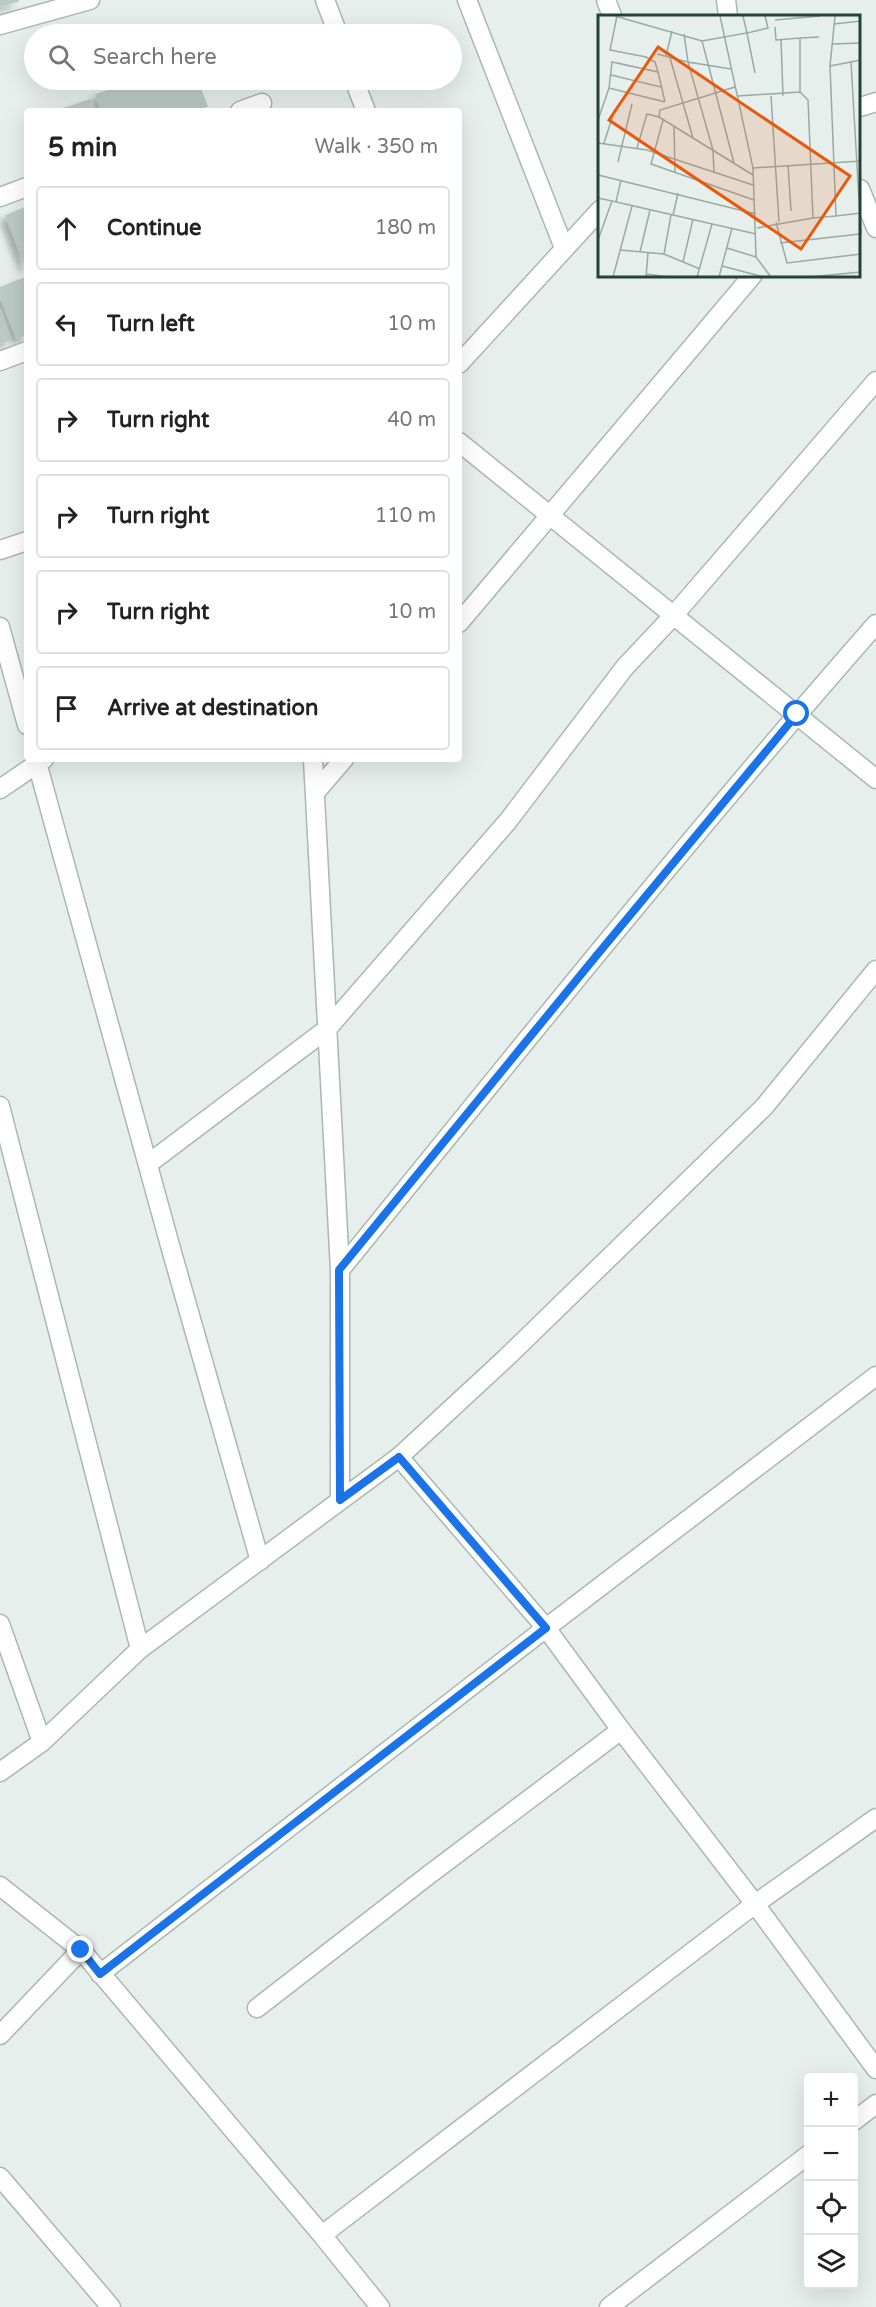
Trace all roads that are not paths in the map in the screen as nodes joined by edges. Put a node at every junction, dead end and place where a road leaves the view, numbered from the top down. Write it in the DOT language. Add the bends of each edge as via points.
graph roads {
  1 [pos="90,0"];
  2 [pos="325,0"];
  3 [pos="467,0"];
  4 [pos="606,0"];
  5 [pos="726,0"];
  6 [pos="612,15"];
  7 [pos="728,15"];
  8 [pos="334,24"];
  9 [pos="0,25"];
  10 [pos="358,90"];
  11 [pos="876,102"];
  12 [pos="262,103"];
  13 [pos="861,107"];
  14 [pos="248,108"];
  15 [pos="365,108"];
  16 [pos="24,188"];
  17 [pos="861,191"];
  18 [pos="0,197"];
  19 [pos="598,212"];
  20 [pos="876,228"];
  21 [pos="564,248"];
  22 [pos="750,278"];
  23 [pos="24,352"];
  24 [pos="0,361"];
  25 [pos="462,361"];
  26 [pos="876,381"];
  27 [pos="462,444"];
  28 [pos="550,516"];
  29 [pos="24,542"];
  30 [pos="0,550"];
  31 [pos="674,615"];
  32 [pos="462,619"];
  33 [pos="876,624"];
  34 [pos="0,627"];
  35 [pos="24,714"];
  36 [pos="797,714"];
  37 [pos="39,762"];
  38 [pos="40,762"];
  39 [pos="314,762"];
  40 [pos="341,762"];
  41 [pos="876,779"];
  42 [pos="0,789"];
  43 [pos="315,793"];
  44 [pos="876,970"];
  45 [pos="327,1029"];
  46 [pos="0,1106"];
  47 [pos="147,1164"];
  48 [pos="339,1270"];
  49 [pos="876,1376"];
  50 [pos="399,1457"];
  51 [pos="340,1500"];
  52 [pos="260,1561"];
  53 [pos="0,1624"];
  54 [pos="546,1628"];
  55 [pos="140,1649"];
  56 [pos="621,1730"];
  57 [pos="42,1742"];
  58 [pos="0,1772"];
  59 [pos="876,1818"];
  60 [pos="0,1886"];
  61 [pos="755,1904"];
  62 [pos="81,1950"];
  63 [pos="100,1974"];
  64 [pos="257,2008"];
  65 [pos="0,2035"];
  66 [pos="876,2069"];
  67 [pos="876,2104"];
  68 [pos="858,2118"];
  69 [pos="804,2158"];
  70 [pos="0,2177"];
  71 [pos="322,2235"];
  72 [pos="111,2307"];
  73 [pos="380,2307"];
  74 [pos="609,2307"];
  1 -- 9 [label="street"];
  2 -- 8 [label="street"];
  3 -- 21 [label="street"];
  4 -- 6 [label="street"];
  5 -- 7 [label="street"];
  10 -- 15 [label="street"];
  11 -- 13 [label="street"];
  12 -- 14 [label="street"];
  16 -- 18 [label="street"];
  17 -- 20 [label="street"];
  19 -- 21 [label="street"];
  21 -- 25 [label="street"];
  22 -- 28 [label="street"];
  23 -- 24 [label="street"];
  26 -- 31 [label="street"];
  27 -- 28 [label="street"];
  28 -- 31 [label="street"];
  28 -- 32 [label="street"];
  29 -- 30 [label="street"];
  31 -- 36 [label="street"];
  31 -- 45 [label="street" via="625,667 508,821"];
  33 -- 36 [label="street"];
  34 -- 35 [label="street"];
  36 -- 41 [label="street"];
  36 -- 48 [label="street"];
  37 -- 42 [label="street"];
  38 -- 47 [label="street"];
  39 -- 43 [label="street"];
  40 -- 43 [label="street"];
  43 -- 45 [label="street"];
  44 -- 50 [label="street" via="764,1107"];
  45 -- 47 [label="street"];
  45 -- 48 [label="street"];
  46 -- 55 [label="street"];
  47 -- 52 [label="street"];
  48 -- 51 [label="street"];
  49 -- 54 [label="street"];
  50 -- 51 [label="street"];
  50 -- 54 [label="street"];
  51 -- 52 [label="street"];
  52 -- 55 [label="street"];
  53 -- 57 [label="street"];
  54 -- 56 [label="street"];
  54 -- 63 [label="street"];
  55 -- 57 [label="street"];
  56 -- 61 [label="street"];
  56 -- 64 [label="street"];
  57 -- 58 [label="street"];
  59 -- 61 [label="street"];
  60 -- 62 [label="street"];
  61 -- 66 [label="street"];
  61 -- 71 [label="street"];
  62 -- 63 [label="street"];
  62 -- 65 [label="street"];
  63 -- 71 [label="street"];
  67 -- 68 [label="street"];
  69 -- 74 [label="street"];
  70 -- 72 [label="street"];
  71 -- 73 [label="street"];
}
